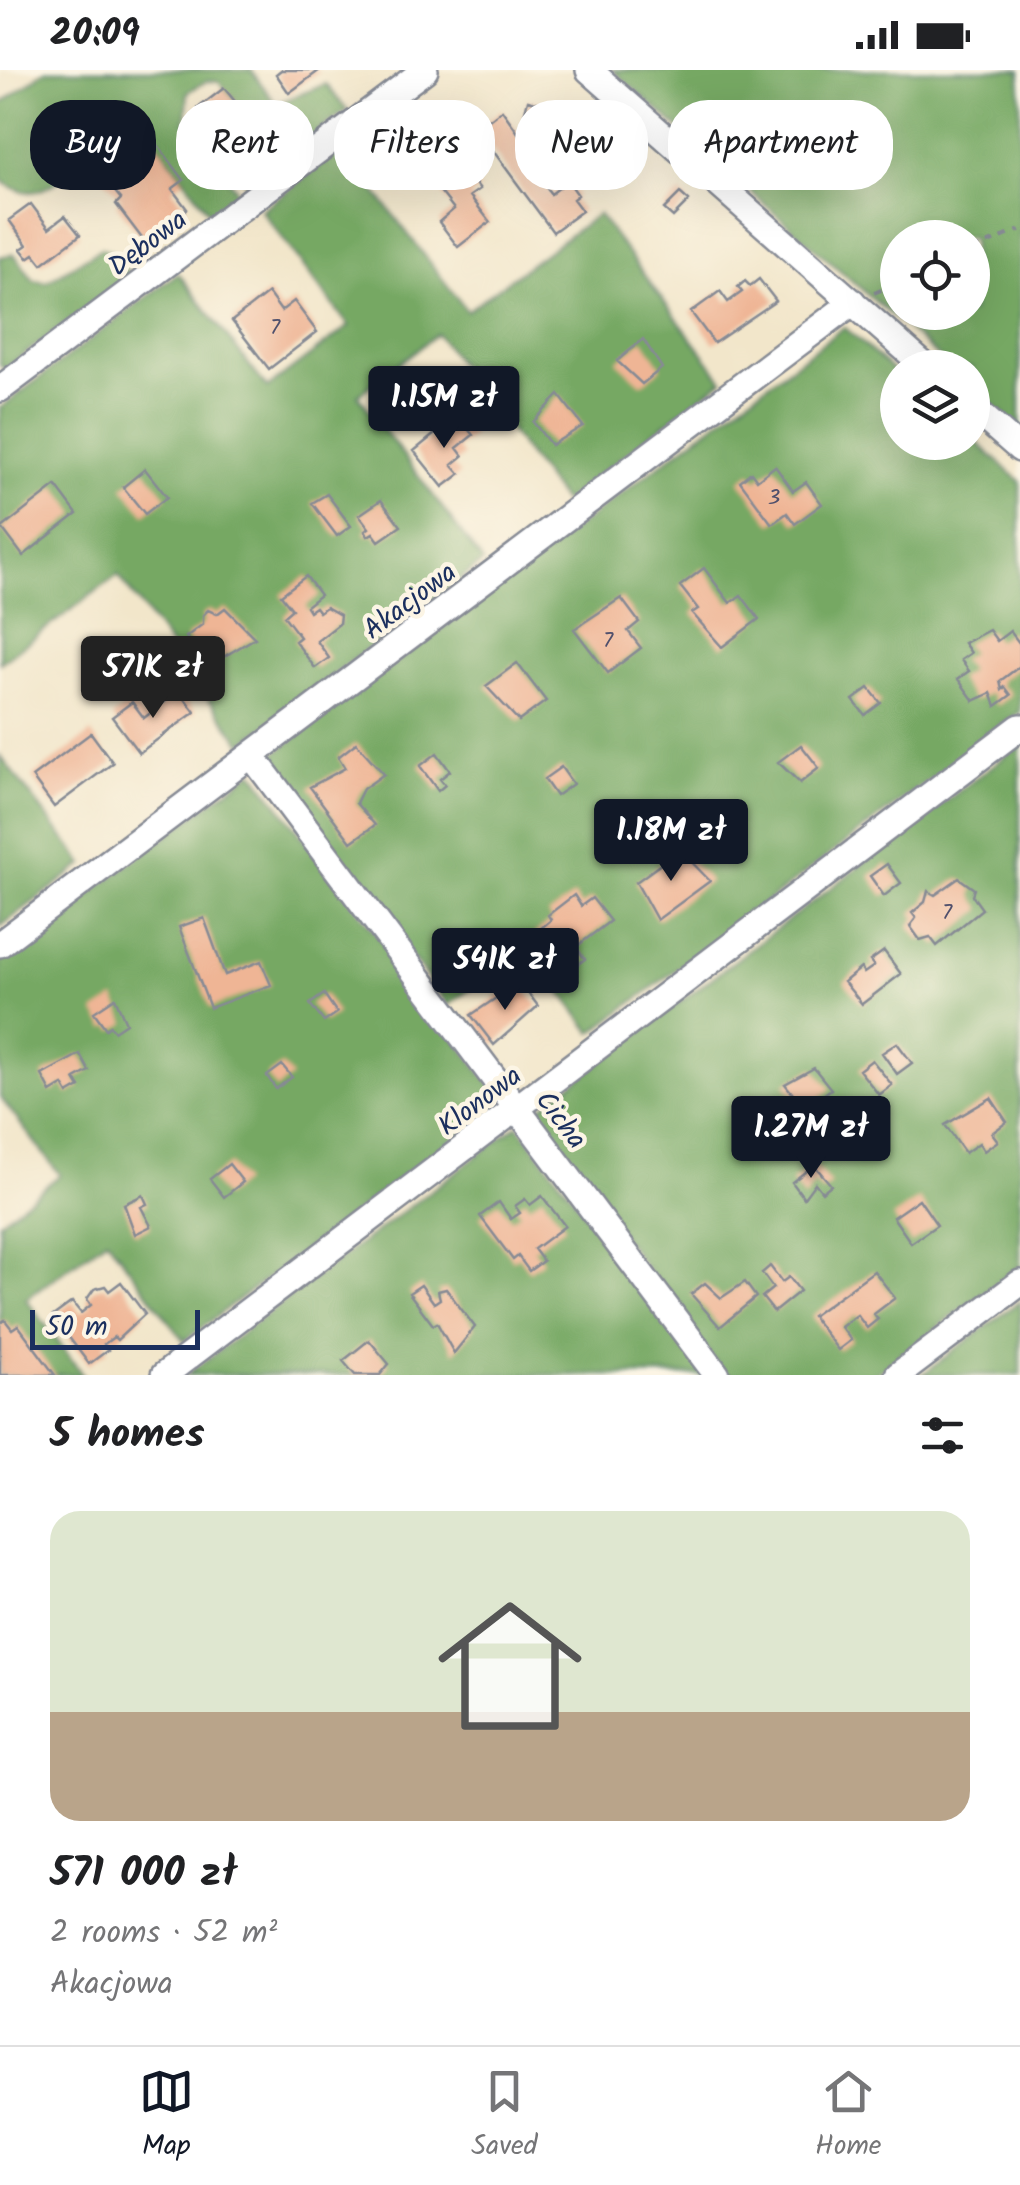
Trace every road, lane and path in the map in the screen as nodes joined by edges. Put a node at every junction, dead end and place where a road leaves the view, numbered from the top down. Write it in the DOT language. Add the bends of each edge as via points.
graph roads {
  1 [pos="425,70"];
  2 [pos="589,70"];
  3 [pos="1020,230"];
  4 [pos="990,242"];
  5 [pos="853,302"];
  6 [pos="907,350"];
  7 [pos="0,389"];
  8 [pos="990,423"];
  9 [pos="1020,449"];
  10 [pos="1020,727"];
  11 [pos="252,756"];
  12 [pos="0,944"];
  13 [pos="517,1109"];
  14 [pos="1020,1283"];
  15 [pos="164,1375"];
  16 [pos="717,1375"];
  17 [pos="898,1375"];
  1 -- 7 [label="street, Dębowa"];
  2 -- 5 [label="street"];
  3 -- 4 [label="path"];
  5 -- 6 [label="street"];
  5 -- 11 [label="street, Akacjowa"];
  8 -- 9 [label="street"];
  10 -- 13 [label="street, Klonowa"];
  11 -- 12 [label="street, Akacjowa"];
  11 -- 13 [label="street, Cicha"];
  13 -- 15 [label="street, Klonowa"];
  13 -- 16 [label="street, Cicha"];
  14 -- 17 [label="street"];
}
